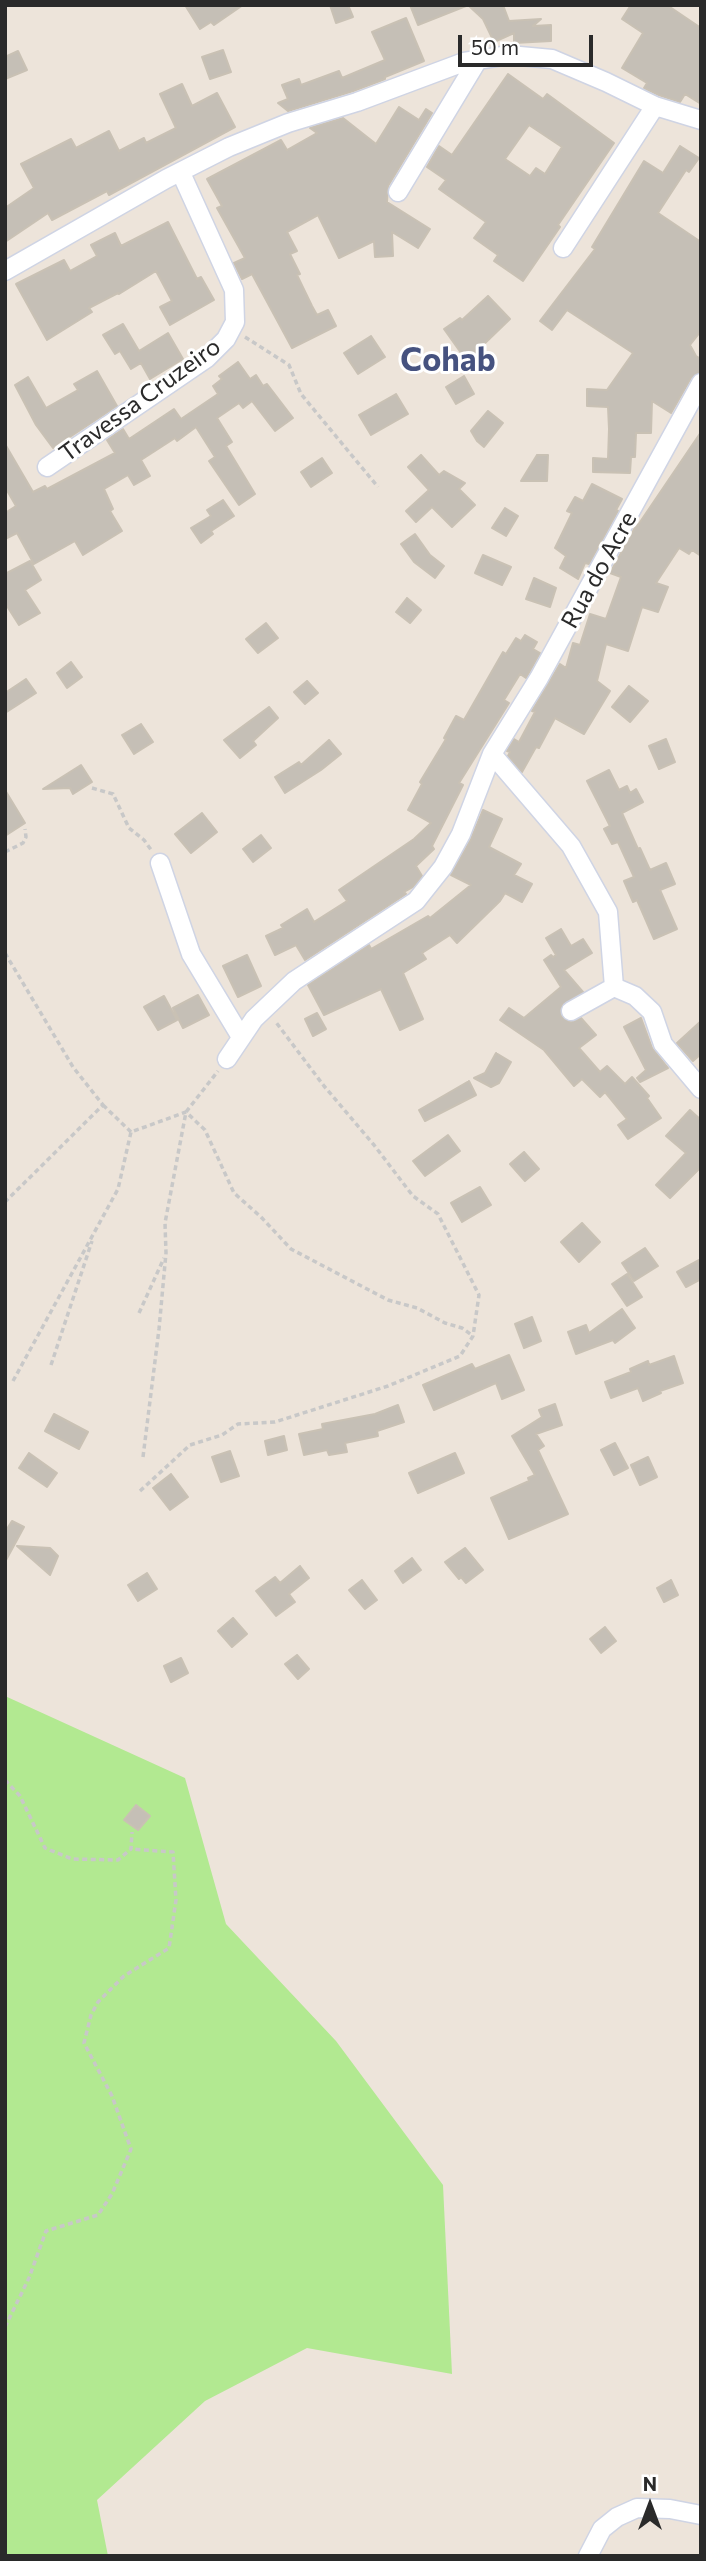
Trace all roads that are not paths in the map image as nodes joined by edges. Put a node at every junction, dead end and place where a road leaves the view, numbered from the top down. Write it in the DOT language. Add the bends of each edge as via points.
graph roads {
  1 [pos="480,58"];
  2 [pos="655,106"];
  3 [pos="701,120"];
  4 [pos="181,173"];
  5 [pos="398,192"];
  6 [pos="563,248"];
  7 [pos="5,271"];
  8 [pos="701,383"];
  9 [pos="47,467"];
  10 [pos="492,754"];
  11 [pos="160,863"];
  12 [pos="614,987"];
  13 [pos="571,1011"];
  14 [pos="241,1037"];
  15 [pos="227,1059"];
  16 [pos="701,1089"];
  17 [pos="701,2515"];
  18 [pos="588,2556"];
  1 -- 2 [label="street" via="552,59"];
  1 -- 4 [label="street" via="288,122"];
  1 -- 5 [label="street"];
  2 -- 3 [label="street"];
  2 -- 6 [label="street"];
  4 -- 7 [label="street"];
  4 -- 9 [label="street, Travessa Cruzeiro" via="234,290 237,315 232,328 207,358"];
  8 -- 10 [label="street, Rua do Acre" via="539,678"];
  10 -- 12 [label="street" via="571,846 608,912"];
  10 -- 14 [label="street, Rua do Acre" via="461,834 416,901 307,970 265,1007"];
  11 -- 14 [label="street" via="191,954"];
  12 -- 13 [label="street"];
  12 -- 16 [label="street" via="635,996 652,1012 663,1044"];
  14 -- 15 [label="street, Rua do Acre"];
  17 -- 18 [label="street" via="637,2508 602,2529"];
}
